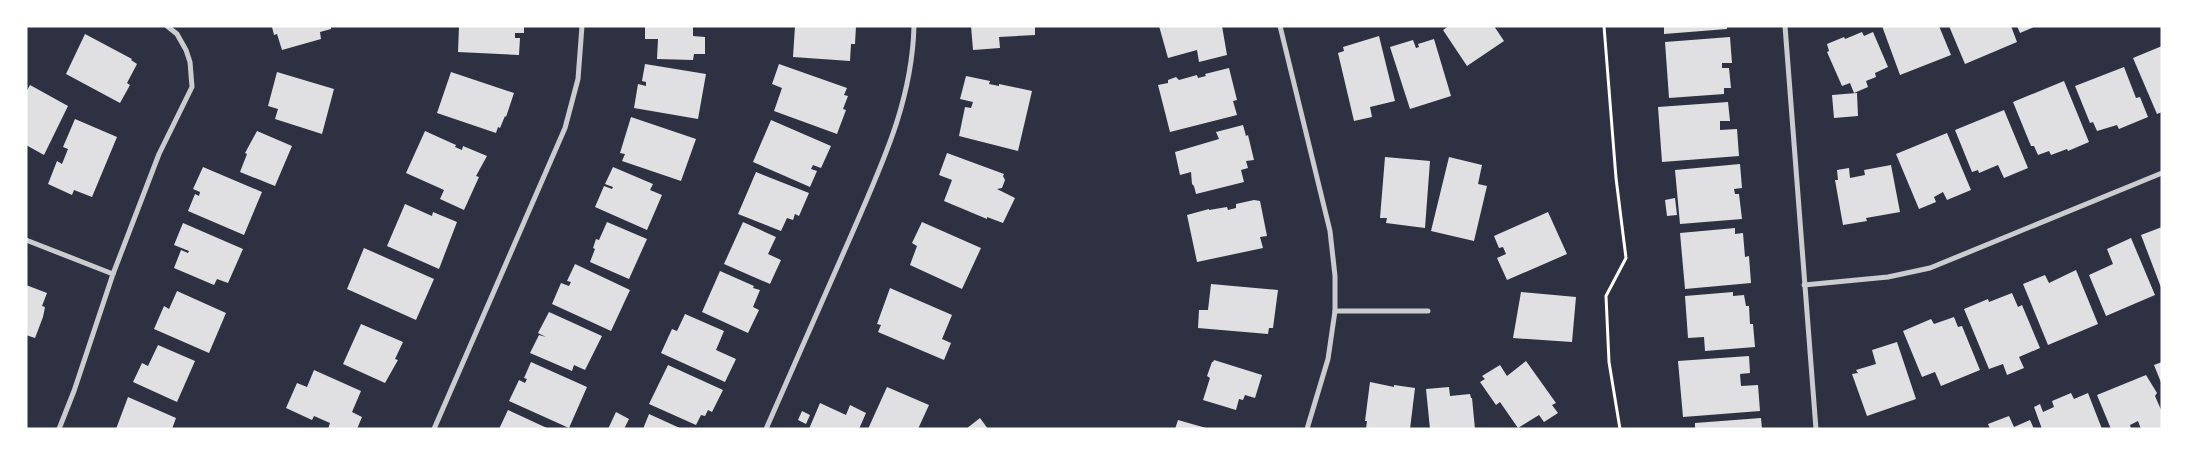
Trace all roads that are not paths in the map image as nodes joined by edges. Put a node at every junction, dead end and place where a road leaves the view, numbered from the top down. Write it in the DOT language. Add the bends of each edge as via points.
graph roads {
  1 [pos="167,26"];
  2 [pos="582,26"];
  3 [pos="914,26"];
  4 [pos="1280,26"];
  5 [pos="1785,26"];
  6 [pos="2162,174"];
  7 [pos="26,240"];
  8 [pos="113,274"];
  9 [pos="1804,285"];
  10 [pos="1428,310"];
  11 [pos="1335,312"];
  12 [pos="59,429"];
  13 [pos="434,429"];
  14 [pos="766,429"];
  15 [pos="1307,429"];
  16 [pos="1816,429"];
  1 -- 8 [label="street" via="177,34 186,50 192,87 159,154"];
  2 -- 13 [label="street" via="578,79 565,128"];
  3 -- 14 [label="street" via="908,87 890,146"];
  4 -- 11 [label="street" via="1330,231"];
  5 -- 9 [label="street"];
  6 -- 9 [label="street" via="1930,268 1888,277"];
  7 -- 8 [label="street"];
  8 -- 12 [label="street"];
  9 -- 16 [label="street"];
  10 -- 11 [label="street"];
  11 -- 15 [label="street" via="1328,359"];
}
